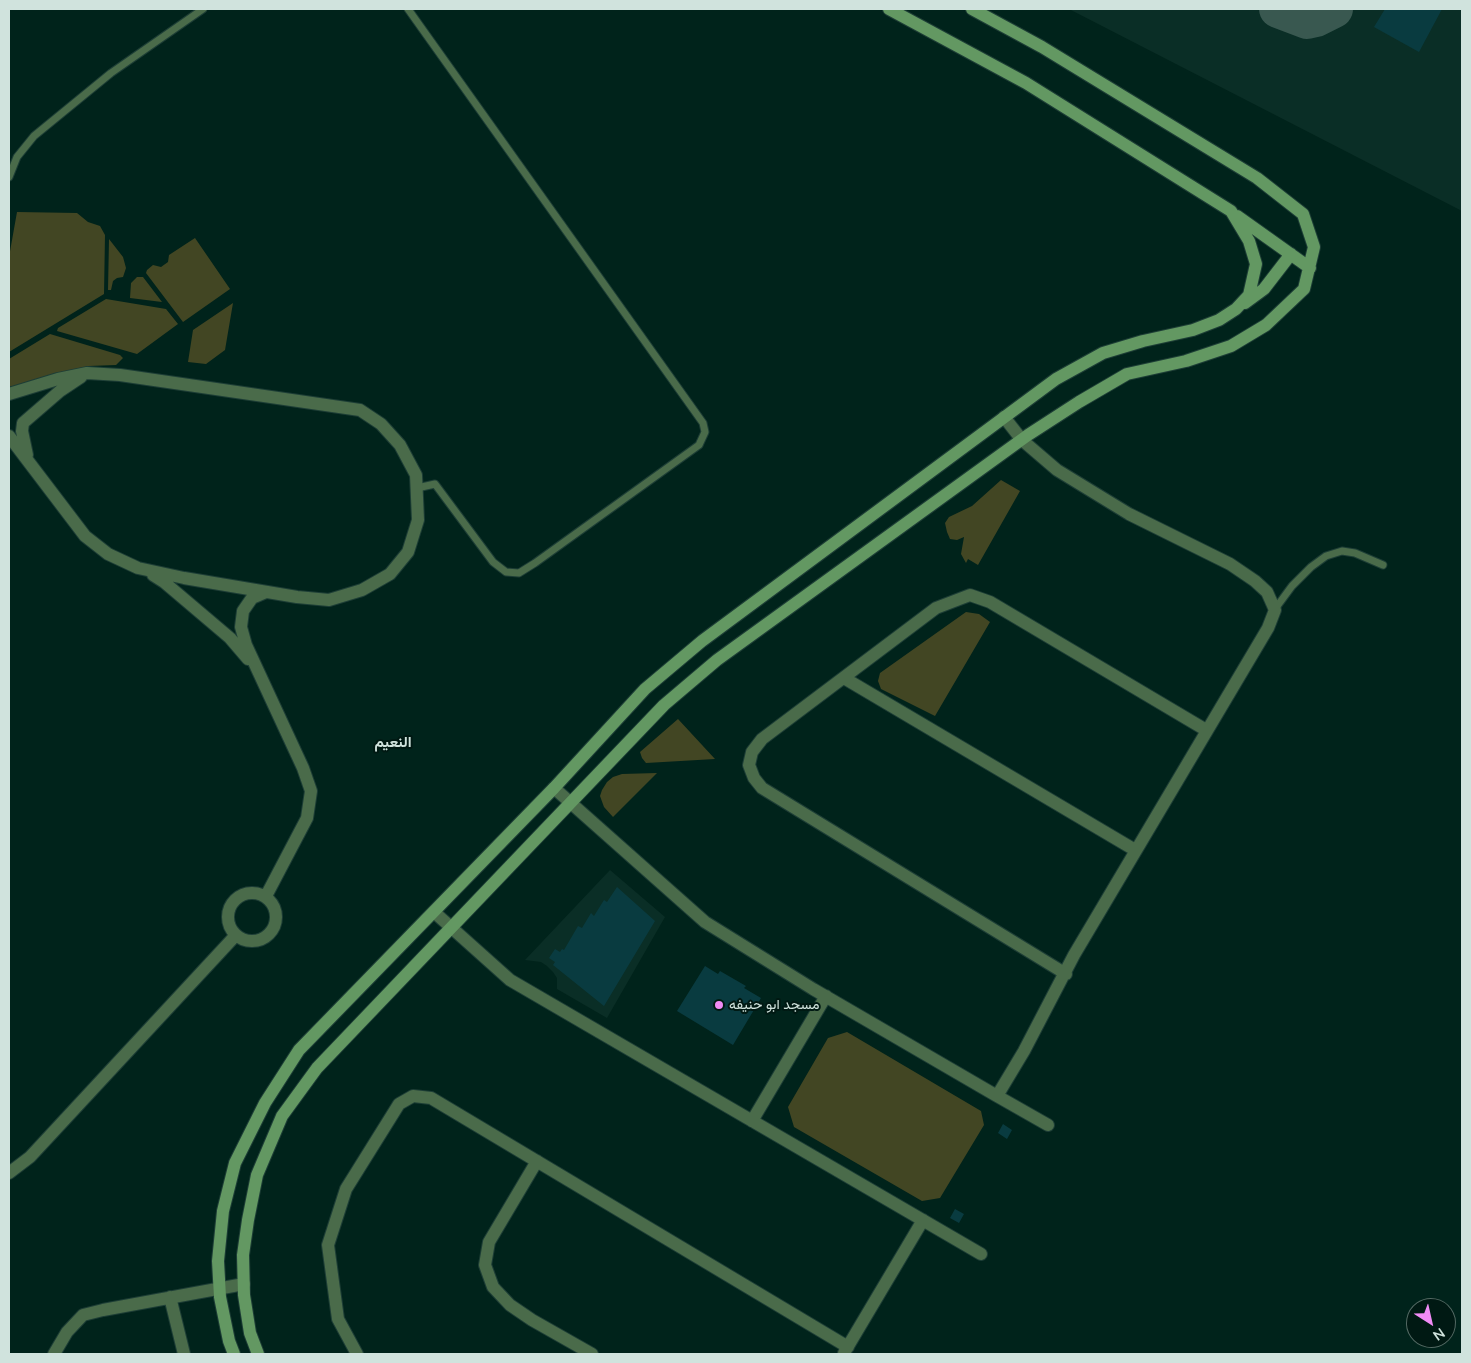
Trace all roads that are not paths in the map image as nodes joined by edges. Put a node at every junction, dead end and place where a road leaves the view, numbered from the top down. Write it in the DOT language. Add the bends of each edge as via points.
graph roads {
  1 [pos="203,9"];
  2 [pos="408,9"];
  3 [pos="889,9"];
  4 [pos="972,9"];
  5 [pos="9,177"];
  6 [pos="1231,212"];
  7 [pos="1291,254"];
  8 [pos="1310,268"];
  9 [pos="1237,308"];
  10 [pos="88,373"];
  11 [pos="9,394"];
  12 [pos="1004,417"];
  13 [pos="9,436"];
  14 [pos="1022,440"];
  15 [pos="28,460"];
  16 [pos="417,488"];
  17 [pos="1383,565"];
  18 [pos="143,569"];
  19 [pos="266,592"];
  20 [pos="1275,610"];
  21 [pos="258,670"];
  22 [pos="844,678"];
  23 [pos="1206,730"];
  24 [pos="554,788"];
  25 [pos="570,802"];
  26 [pos="1136,850"];
  27 [pos="266,896"];
  28 [pos="434,912"];
  29 [pos="451,927"];
  30 [pos="236,935"];
  31 [pos="1066,974"];
  32 [pos="826,996"];
  33 [pos="997,1096"];
  34 [pos="752,1122"];
  35 [pos="1048,1125"];
  36 [pos="537,1161"];
  37 [pos="9,1173"];
  38 [pos="923,1220"];
  39 [pos="981,1254"];
  40 [pos="244,1284"];
  41 [pos="220,1288"];
  42 [pos="170,1297"];
  43 [pos="846,1351"];
  44 [pos="54,1354"];
  45 [pos="184,1354"];
  46 [pos="234,1354"];
  47 [pos="258,1354"];
  48 [pos="357,1354"];
  49 [pos="592,1354"];
  1 -- 5 [label="lane" via="111,73 34,136 17,156"];
  2 -- 16 [label="lane" via="703,423 705,432 699,445 519,573 506,572 493,562 434,484"];
  3 -- 6 [label="main road" via="1026,83"];
  4 -- 8 [label="main road" via="1046,49 1257,178 1303,214 1314,247"];
  6 -- 7 [label="main road"];
  6 -- 9 [label="main road" via="1249,241 1256,264 1249,295"];
  7 -- 8 [label="main road"];
  7 -- 9 [label="main road" via="1264,290"];
  8 -- 14 [label="main road" via="1304,289 1266,325 1232,346 1186,361 1127,374"];
  9 -- 12 [label="main road" via="1219,320 1193,330 1103,353 1056,379"];
  10 -- 11 [label="street"];
  10 -- 15 [label="street" via="60,391 23,423"];
  10 -- 16 [label="street" via="120,374 360,410 381,424 400,444 416,475"];
  12 -- 14 [label="street"];
  12 -- 24 [label="main road" via="702,641 645,689"];
  13 -- 15 [label="street"];
  14 -- 20 [label="street" via="1057,470 1129,514 1230,564 1267,592"];
  14 -- 25 [label="main road" via="716,660 664,705"];
  15 -- 18 [label="street" via="86,536 108,554"];
  16 -- 19 [label="street" via="418,520 408,552 390,574 362,590 329,600"];
  17 -- 20 [label="lane" via="1355,553 1342,551 1326,556 1292,586"];
  18 -- 19 [label="street"];
  18 -- 21 [label="street" via="164,582 230,638"];
  19 -- 21 [label="street" via="252,598 243,611 241,627"];
  20 -- 23 [label="street" via="1268,628"];
  21 -- 27 [label="street" via="311,791 307,818"];
  22 -- 23 [label="street" via="936,608 970,595 990,602"];
  22 -- 26 [label="street"];
  22 -- 31 [label="street" via="762,739 752,752 750,765 754,778 762,788"];
  23 -- 26 [label="street"];
  24 -- 25 [label="street"];
  24 -- 28 [label="main road"];
  25 -- 29 [label="main road"];
  25 -- 32 [label="street" via="705,922"];
  26 -- 31 [label="street"];
  27 -- 30 [label="street" via="250,892 242,894 231,905 228,921"];
  27 -- 30 [label="street" via="276,908 276,924 272,931 266,937 251,941"];
  28 -- 29 [label="street"];
  28 -- 41 [label="main road" via="299,1050 265,1103 235,1162 223,1211 218,1261"];
  29 -- 34 [label="street" via="510,980"];
  29 -- 40 [label="main road" via="317,1068 282,1116 257,1175 243,1255"];
  30 -- 37 [label="street" via="30,1157"];
  31 -- 33 [label="street"];
  32 -- 33 [label="street"];
  32 -- 34 [label="street"];
  33 -- 35 [label="street"];
  34 -- 38 [label="street"];
  36 -- 43 [label="street"];
  36 -- 48 [label="street" via="431,1098 413,1096 399,1104 346,1189 328,1245 338,1319"];
  36 -- 49 [label="street" via="489,1242 485,1265 493,1287 510,1305"];
  38 -- 39 [label="street"];
  38 -- 43 [label="street"];
  40 -- 41 [label="street"];
  40 -- 47 [label="main road" via="250,1333"];
  41 -- 42 [label="street"];
  41 -- 46 [label="main road"];
  42 -- 44 [label="street" via="83,1315"];
  42 -- 45 [label="street"];
}
